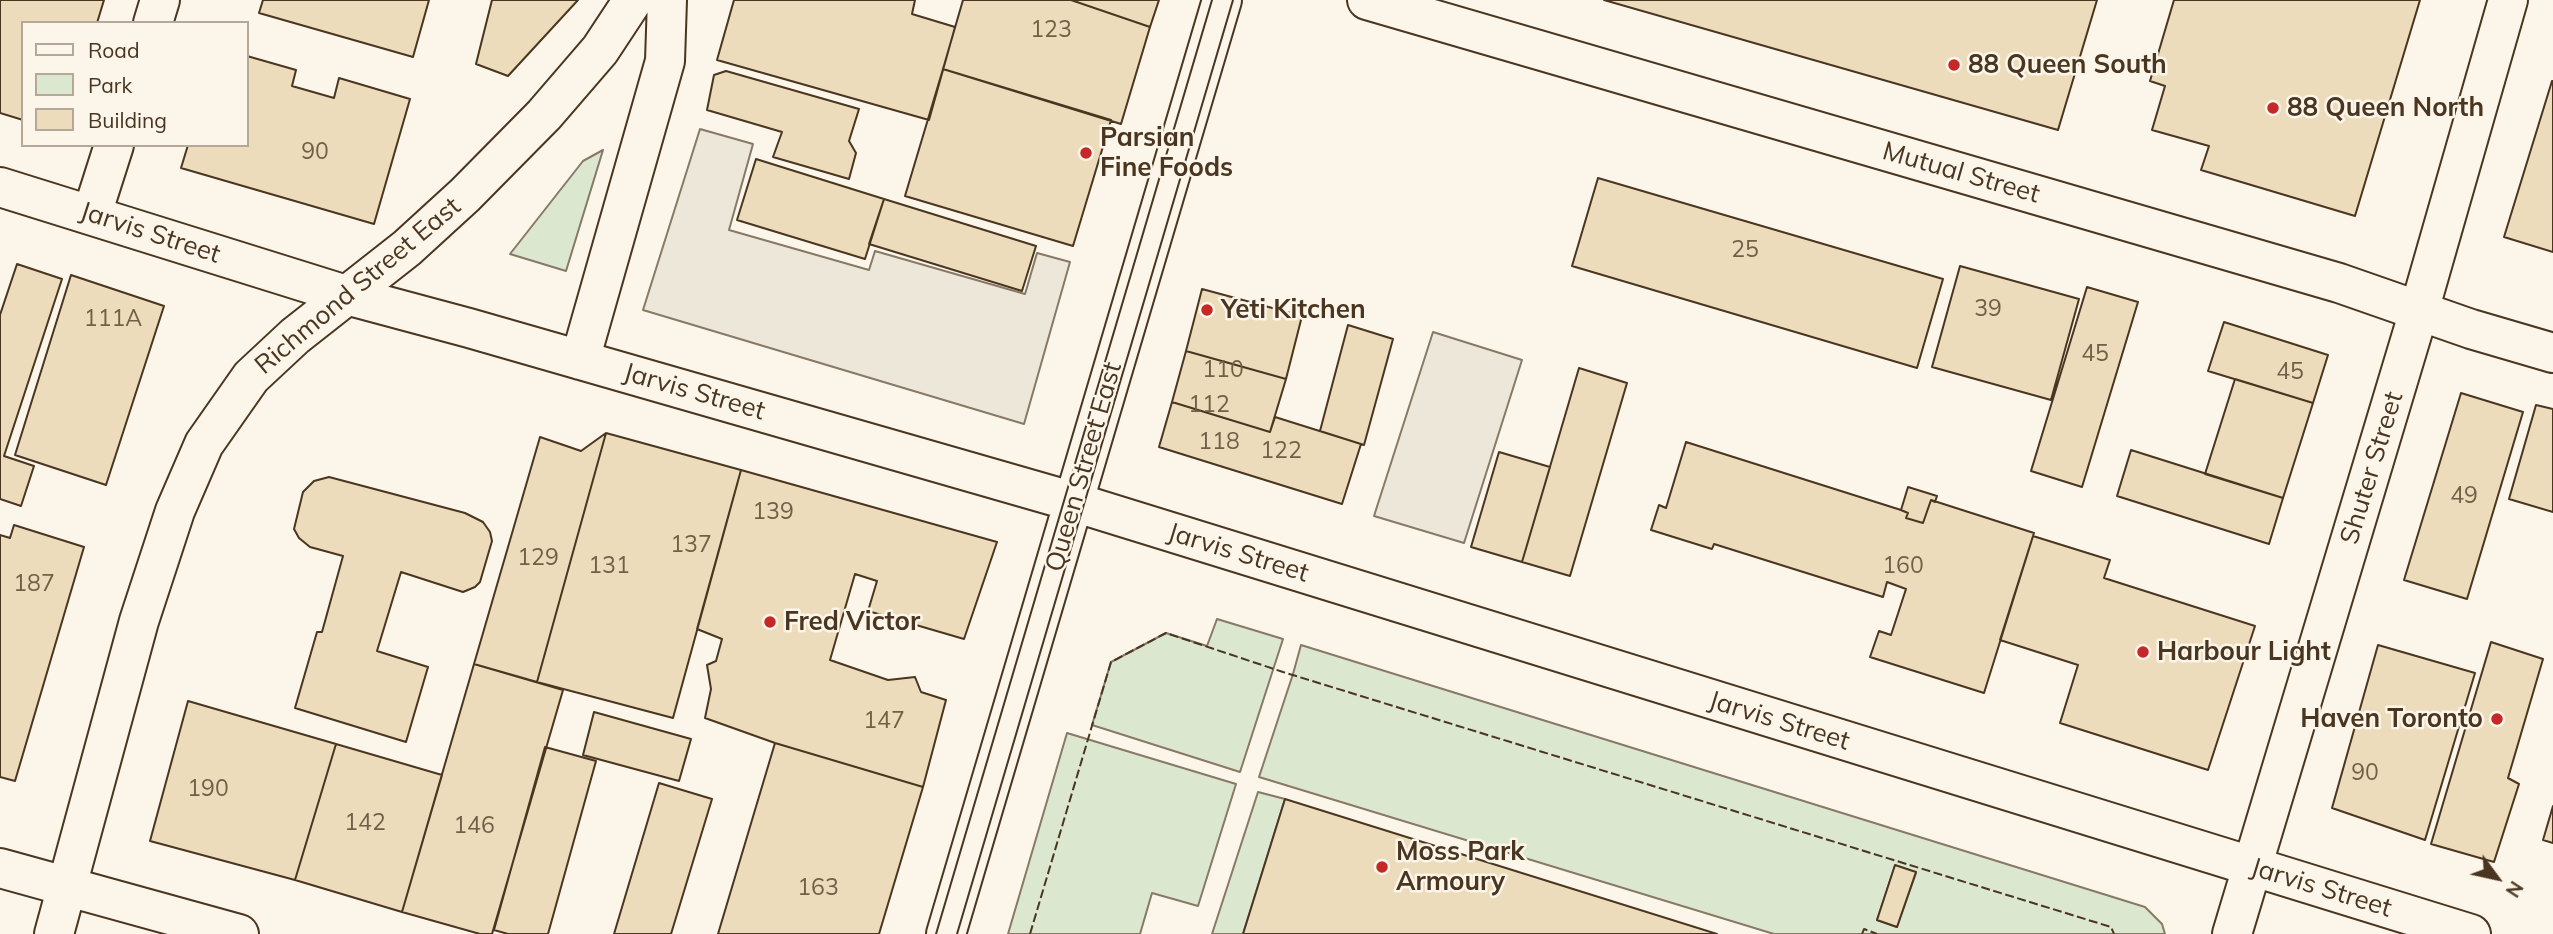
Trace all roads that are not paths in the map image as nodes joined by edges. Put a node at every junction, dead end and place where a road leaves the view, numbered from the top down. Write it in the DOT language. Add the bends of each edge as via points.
graph roads {
  1 [pos="160,0"];
  2 [pos="633,0"];
  3 [pos="667,0"];
  4 [pos="1222,0"];
  5 [pos="1367,0"];
  6 [pos="2508,0"];
  7 [pos="154,21"];
  8 [pos="113,147"];
  9 [pos="0,187"];
  10 [pos="92,214"];
  11 [pos="346,295"];
  12 [pos="2419,311"];
  13 [pos="2553,353"];
  14 [pos="580,360"];
  15 [pos="1073,502"];
  16 [pos="2252,867"];
  17 [pos="0,868"];
  18 [pos="68,886"];
  19 [pos="54,934"];
  20 [pos="239,934"];
  21 [pos="946,934"];
  22 [pos="2232,934"];
  23 [pos="2470,934"];
  1 -- 7 [label="main road"];
  2 -- 11 [label="main road, Richmond Street East" via="600,50 544,115 407,248"];
  3 -- 14 [label="main road" via="665,61"];
  4 -- 15 [label="main road, Queen Street East"];
  5 -- 12 [label="main road, Mutual Street" via="2339,283"];
  6 -- 12 [label="main road, Shuter Street"];
  8 -- 10 [label="main road"];
  9 -- 10 [label="main road, Jarvis Street"];
  10 -- 11 [label="main road, Jarvis Street"];
  11 -- 14 [label="main road, Jarvis Street"];
  11 -- 18 [label="main road, Richmond Street East" via="251,377 204,444 175,511 146,599"];
  12 -- 13 [label="main road, Mutual Street"];
  12 -- 16 [label="main road, Shuter Street"];
  14 -- 15 [label="main road, Jarvis Street"];
  15 -- 16 [label="main road, Jarvis Street"];
  15 -- 21 [label="main road, Queen Street East"];
  16 -- 22 [label="main road, Shuter Street"];
  16 -- 23 [label="main road, Jarvis Street"];
  17 -- 18 [label="main road"];
  18 -- 19 [label="main road, Richmond Street East"];
  18 -- 20 [label="main road"];
}
